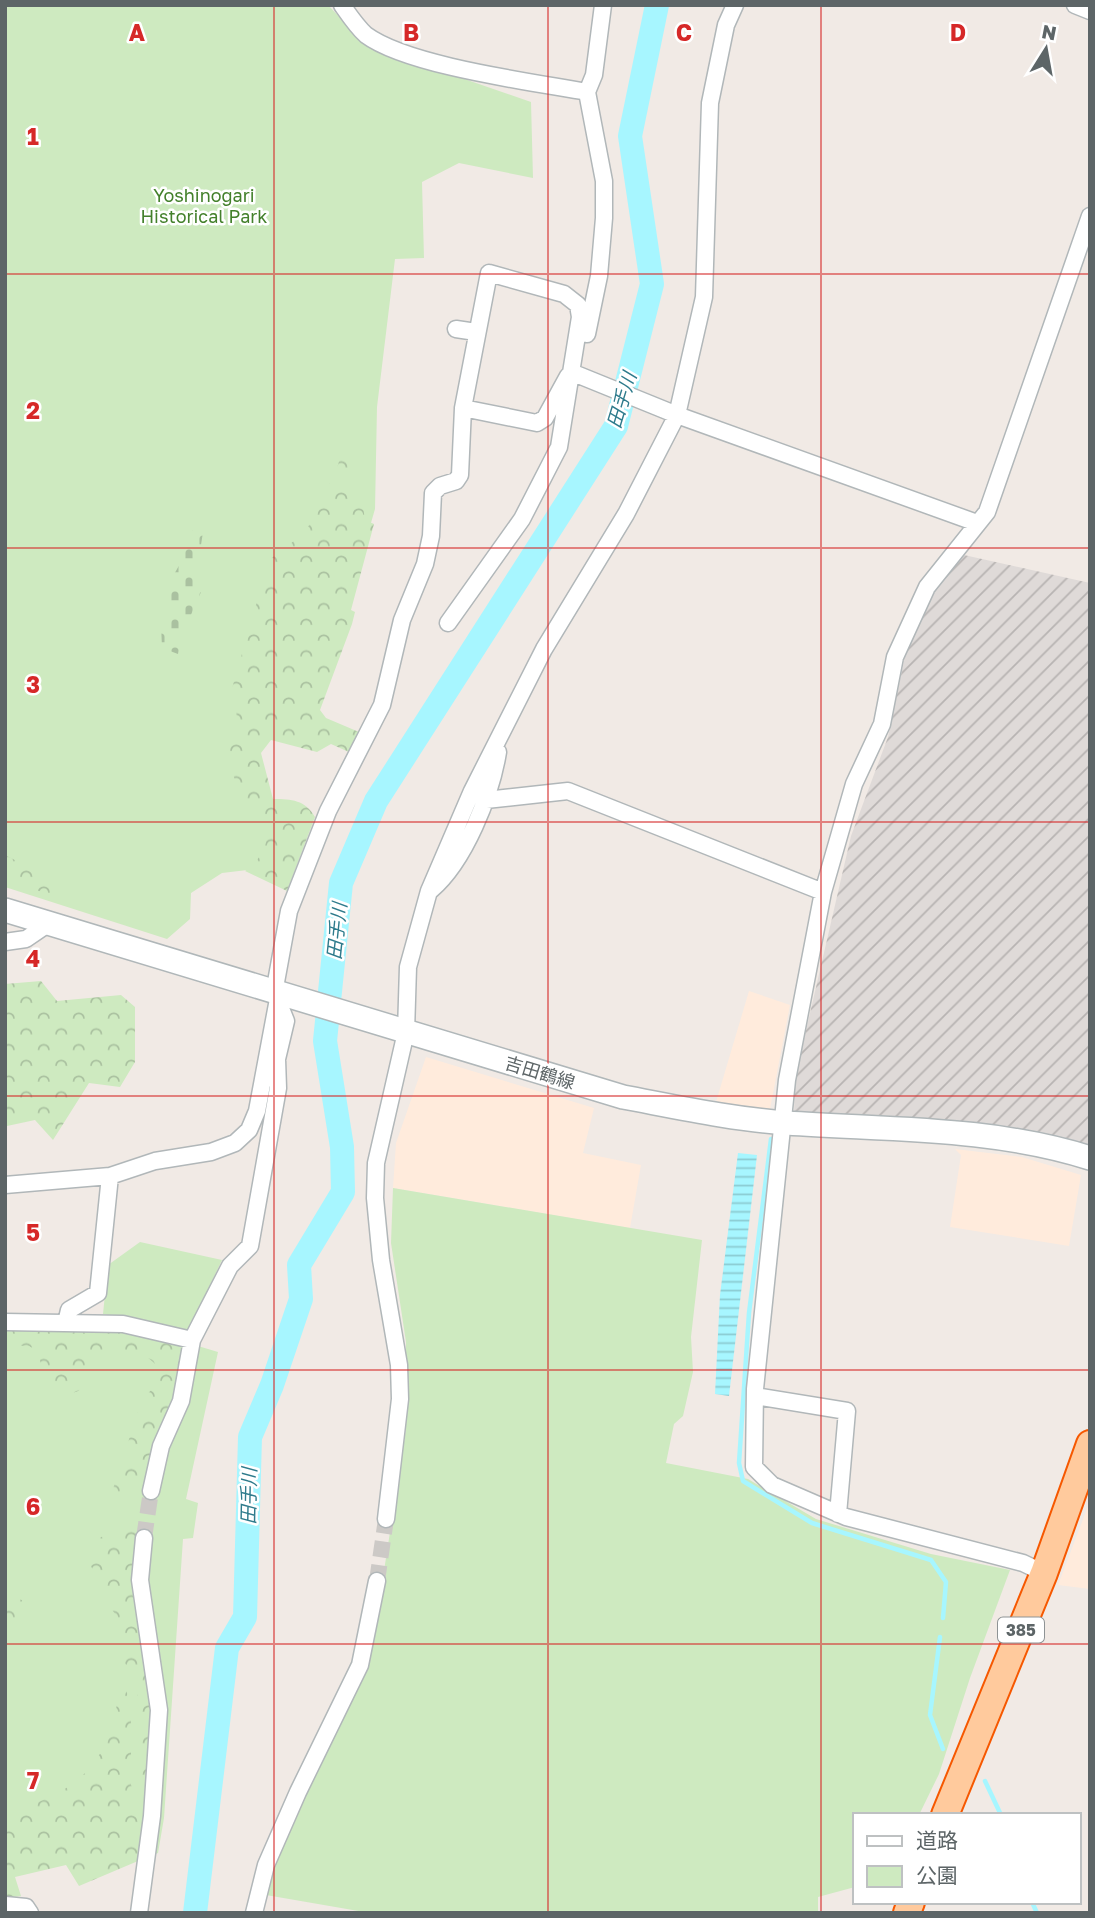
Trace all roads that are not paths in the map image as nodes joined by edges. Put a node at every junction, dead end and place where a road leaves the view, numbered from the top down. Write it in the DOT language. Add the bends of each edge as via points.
graph roads {
  1 [pos="342,5"];
  2 [pos="603,5"];
  3 [pos="735,5"];
  4 [pos="1076,5"];
  5 [pos="1090,11"];
  6 [pos="587,92"];
  7 [pos="1090,216"];
  8 [pos="456,329"];
  9 [pos="476,332"];
  10 [pos="571,372"];
  11 [pos="463,408"];
  12 [pos="677,415"];
  13 [pos="977,523"];
  14 [pos="448,623"];
  15 [pos="502,732"];
  16 [pos="486,800"];
  17 [pos="429,891"];
  18 [pos="823,892"];
  19 [pos="5,910"];
  20 [pos="48,924"];
  21 [pos="5,942"];
  22 [pos="276,996"];
  23 [pos="406,1032"];
  24 [pos="783,1122"];
  25 [pos="1090,1158"];
  26 [pos="110,1175"];
  27 [pos="5,1185"];
  28 [pos="5,1322"];
  29 [pos="66,1323"];
  30 [pos="192,1340"];
  31 [pos="755,1396"];
  32 [pos="1090,1444"];
  33 [pos="152,1491"];
  34 [pos="838,1514"];
  35 [pos="386,1519"];
  36 [pos="144,1538"];
  37 [pos="1044,1573"];
  38 [pos="377,1581"];
  39 [pos="947,1813"];
  40 [pos="5,1905"];
  41 [pos="30,1913"];
  42 [pos="139,1913"];
  43 [pos="254,1913"];
  1 -- 6 [label="street" via="365,34 394,50"];
  2 -- 6 [label="street" via="594,75"];
  3 -- 12 [label="street" via="726,25 709,111 704,297"];
  4 -- 5 [label="street"];
  6 -- 10 [label="street" via="604,181 604,218 588,331"];
  7 -- 13 [label="street" via="987,512"];
  8 -- 9 [label="street"];
  9 -- 10 [label="street" via="489,273 564,294 578,305 580,317"];
  9 -- 11 [label="street"];
  10 -- 11 [label="street" via="545,418 537,423"];
  10 -- 12 [label="street"];
  10 -- 14 [label="street" via="559,447 522,519"];
  11 -- 22 [label="street" via="460,475 433,493 425,564 402,620 382,705 328,811 289,911"];
  12 -- 13 [label="street"];
  12 -- 15 [label="street"];
  13 -- 18 [label="street" via="927,587 908,623 895,657 882,723 854,784"];
  15 -- 16 [label="street"];
  15 -- 17 [label="street" via="447,843"];
  16 -- 17 [label="street" via="446,877"];
  16 -- 18 [label="street" via="568,791"];
  17 -- 23 [label="street" via="408,967"];
  18 -- 24 [label="street"];
  19 -- 20 [label="main road, 吉田鶴線"];
  20 -- 21 [label="street" via="26,939"];
  20 -- 22 [label="main road, 吉田鶴線"];
  22 -- 23 [label="main road, 吉田鶴線"];
  22 -- 26 [label="street" via="257,1111 249,1130 235,1143 211,1152 155,1161"];
  22 -- 30 [label="street" via="286,1021 250,1246 230,1266"];
  23 -- 24 [label="main road, 吉田鶴線" via="623,1097"];
  23 -- 35 [label="street" via="376,1174 381,1260 399,1365 400,1399"];
  24 -- 25 [label="main road, 吉田鶴線" via="982,1135 1052,1146"];
  24 -- 31 [label="street"];
  26 -- 27 [label="street"];
  26 -- 29 [label="street" via="97,1293 69,1310"];
  28 -- 29 [label="street"];
  29 -- 30 [label="street" via="123,1324"];
  30 -- 33 [label="street" via="181,1401 161,1446"];
  31 -- 34 [label="street" via="754,1467 772,1485"];
  31 -- 34 [label="street" via="847,1411"];
  32 -- 37 [label="highway, 385"];
  34 -- 37 [label="street" via="1023,1563"];
  36 -- 42 [label="street" via="140,1580 159,1710"];
  37 -- 39 [label="highway, 385"];
  38 -- 43 [label="street" via="360,1665 266,1865"];
  40 -- 41 [label="street" via="26,1907"];
}
